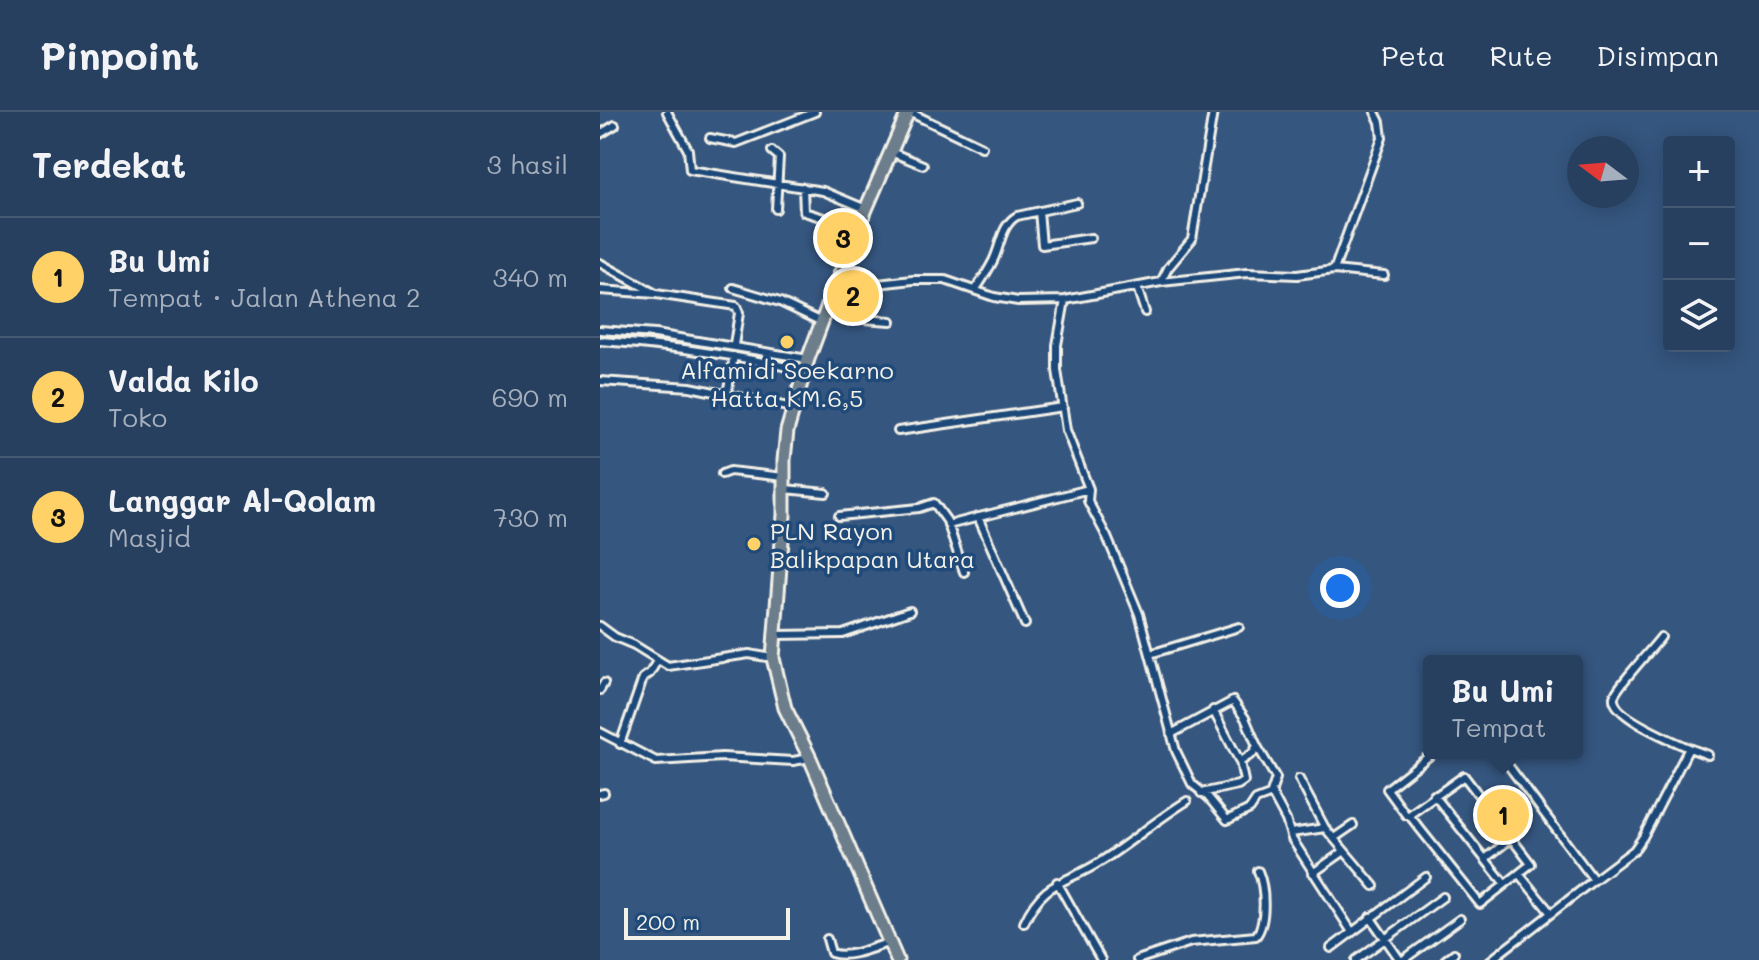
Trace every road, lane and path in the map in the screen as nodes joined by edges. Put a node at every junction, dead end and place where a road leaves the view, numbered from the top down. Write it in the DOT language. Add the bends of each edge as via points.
graph roads {
  1 [pos="667,112"];
  2 [pos="815,112"];
  3 [pos="908,112"];
  4 [pos="1213,112"];
  5 [pos="1375,112"];
  6 [pos="615,125"];
  7 [pos="600,134"];
  8 [pos="710,138"];
  9 [pos="982,147"];
  10 [pos="772,151"];
  11 [pos="891,152"];
  12 [pos="923,165"];
  13 [pos="776,184"];
  14 [pos="803,187"];
  15 [pos="1077,203"];
  16 [pos="776,209"];
  17 [pos="866,209"];
  18 [pos="1039,211"];
  19 [pos="837,222"];
  20 [pos="1091,238"];
  21 [pos="600,263"];
  22 [pos="1334,270"];
  23 [pos="1384,275"];
  24 [pos="838,281"];
  25 [pos="1161,282"];
  26 [pos="1137,287"];
  27 [pos="733,288"];
  28 [pos="976,289"];
  29 [pos="600,290"];
  30 [pos="656,294"];
  31 [pos="830,300"];
  32 [pos="1065,300"];
  33 [pos="1145,312"];
  34 [pos="891,321"];
  35 [pos="822,322"];
  36 [pos="600,330"];
  37 [pos="649,333"];
  38 [pos="600,341"];
  39 [pos="647,344"];
  40 [pos="734,345"];
  41 [pos="734,356"];
  42 [pos="808,359"];
  43 [pos="805,371"];
  44 [pos="600,381"];
  45 [pos="727,394"];
  46 [pos="1063,407"];
  47 [pos="793,408"];
  48 [pos="898,431"];
  49 [pos="722,474"];
  50 [pos="784,483"];
  51 [pos="1089,489"];
  52 [pos="826,493"];
  53 [pos="839,516"];
  54 [pos="978,517"];
  55 [pos="948,525"];
  56 [pos="964,572"];
  57 [pos="910,611"];
  58 [pos="1025,624"];
  59 [pos="600,626"];
  60 [pos="1239,627"];
  61 [pos="775,635"];
  62 [pos="1661,637"];
  63 [pos="1150,654"];
  64 [pos="773,658"];
  65 [pos="657,661"];
  66 [pos="1213,710"];
  67 [pos="600,732"];
  68 [pos="1171,734"];
  69 [pos="620,744"];
  70 [pos="1257,746"];
  71 [pos="1689,748"];
  72 [pos="1708,755"];
  73 [pos="810,758"];
  74 [pos="1425,759"];
  75 [pos="1503,759"];
  76 [pos="1240,762"];
  77 [pos="1299,779"];
  78 [pos="1201,793"];
  79 [pos="1271,793"];
  80 [pos="1434,795"];
  81 [pos="1187,801"];
  82 [pos="1409,815"];
  83 [pos="1353,825"];
  84 [pos="1325,828"];
  85 [pos="1291,833"];
  86 [pos="1513,837"];
  87 [pos="1334,838"];
  88 [pos="1343,852"];
  89 [pos="1486,858"];
  90 [pos="1258,871"];
  91 [pos="1313,873"];
  92 [pos="1519,874"];
  93 [pos="1426,877"];
  94 [pos="1594,880"];
  95 [pos="1057,882"];
  96 [pos="1504,883"];
  97 [pos="1374,886"];
  98 [pos="1443,897"];
  99 [pos="1550,912"];
  100 [pos="1370,917"];
  101 [pos="1460,919"];
  102 [pos="1024,923"];
  103 [pos="1352,932"];
  104 [pos="827,939"];
  105 [pos="1385,941"];
  106 [pos="890,942"];
  107 [pos="1331,948"];
  108 [pos="1454,953"];
  109 [pos="897,960"];
  110 [pos="1101,960"];
  111 [pos="1137,960"];
  112 [pos="1356,960"];
  113 [pos="1402,960"];
  114 [pos="1445,960"];
  115 [pos="1491,960"];
  1 -- 13 [label="street" via="688,150 690,170"];
  2 -- 8 [label="street" via="736,143"];
  3 -- 9 [label="street"];
  3 -- 11 [label="highway"];
  4 -- 25 [label="street" via="1192,239"];
  5 -- 22 [label="street" via="1382,138"];
  6 -- 7 [label="street"];
  10 -- 13 [label="street" via="779,157"];
  11 -- 12 [label="street"];
  11 -- 17 [label="highway"];
  13 -- 14 [label="street"];
  13 -- 16 [label="street"];
  14 -- 17 [label="street"];
  14 -- 19 [label="street" via="805,213"];
  15 -- 18 [label="street"];
  17 -- 24 [label="highway"];
  18 -- 20 [label="street" via="1041,244"];
  18 -- 28 [label="street" via="1011,219"];
  21 -- 30 [label="street"];
  22 -- 23 [label="street"];
  22 -- 25 [label="street"];
  24 -- 28 [label="street" via="868,285 935,279"];
  24 -- 31 [label="highway"];
  25 -- 26 [label="street"];
  26 -- 32 [label="street"];
  26 -- 33 [label="street"];
  27 -- 35 [label="street"];
  28 -- 32 [label="street" via="1006,300"];
  29 -- 30 [label="street"];
  30 -- 40 [label="street" via="736,306"];
  31 -- 34 [label="street" via="855,308 863,319"];
  31 -- 35 [label="highway"];
  32 -- 46 [label="street" via="1056,358"];
  35 -- 42 [label="highway"];
  36 -- 37 [label="street"];
  37 -- 39 [label="street"];
  37 -- 40 [label="street"];
  38 -- 39 [label="street"];
  39 -- 41 [label="street"];
  40 -- 42 [label="street"];
  41 -- 43 [label="street"];
  41 -- 45 [label="street"];
  42 -- 43 [label="highway"];
  43 -- 47 [label="highway"];
  44 -- 45 [label="street" via="660,383"];
  45 -- 47 [label="street"];
  46 -- 48 [label="street"];
  46 -- 51 [label="street" via="1066,430"];
  47 -- 50 [label="highway"];
  49 -- 50 [label="street" via="730,471"];
  50 -- 52 [label="street"];
  50 -- 61 [label="highway"];
  51 -- 54 [label="street"];
  51 -- 63 [label="street" via="1088,503 1126,581"];
  53 -- 55 [label="street" via="934,503"];
  54 -- 55 [label="street"];
  54 -- 58 [label="street"];
  55 -- 56 [label="street"];
  57 -- 61 [label="street" via="853,633"];
  59 -- 65 [label="street"];
  60 -- 63 [label="street"];
  61 -- 64 [label="highway"];
  62 -- 71 [label="street" via="1620,685 1615,702 1622,713"];
  63 -- 68 [label="street"];
  64 -- 65 [label="street" via="749,654 672,666"];
  64 -- 73 [label="highway" via="785,708"];
  65 -- 69 [label="street" via="643,678"];
  66 -- 68 [label="street"];
  66 -- 70 [label="street" via="1236,702"];
  66 -- 76 [label="street"];
  67 -- 69 [label="street"];
  68 -- 78 [label="street"];
  69 -- 73 [label="street" via="656,761"];
  70 -- 76 [label="street"];
  70 -- 79 [label="street" via="1275,774"];
  71 -- 72 [label="street"];
  71 -- 94 [label="street" via="1634,850"];
  73 -- 106 [label="highway"];
  74 -- 82 [label="street" via="1387,789"];
  75 -- 94 [label="street"];
  76 -- 78 [label="street" via="1242,783"];
  77 -- 84 [label="street"];
  78 -- 79 [label="street" via="1227,820"];
  79 -- 85 [label="street"];
  80 -- 82 [label="street"];
  80 -- 86 [label="street" via="1463,775"];
  80 -- 89 [label="street"];
  81 -- 95 [label="street" via="1100,862"];
  82 -- 96 [label="street" via="1480,904"];
  83 -- 87 [label="street"];
  84 -- 85 [label="street"];
  84 -- 87 [label="street"];
  85 -- 91 [label="street"];
  86 -- 89 [label="street"];
  86 -- 92 [label="street" via="1531,862"];
  87 -- 88 [label="street"];
  88 -- 91 [label="street"];
  88 -- 97 [label="street"];
  89 -- 96 [label="street"];
  90 -- 111 [label="street" via="1262,913 1256,936 1191,942"];
  91 -- 103 [label="street"];
  92 -- 96 [label="street"];
  92 -- 99 [label="street"];
  93 -- 100 [label="street"];
  94 -- 99 [label="street"];
  95 -- 102 [label="street"];
  95 -- 110 [label="street"];
  98 -- 105 [label="street"];
  99 -- 115 [label="street"];
  100 -- 103 [label="street"];
  100 -- 105 [label="street"];
  101 -- 113 [label="street"];
  103 -- 107 [label="street"];
  104 -- 106 [label="street" via="835,955"];
  105 -- 112 [label="street"];
  105 -- 113 [label="street"];
  106 -- 109 [label="highway"];
  108 -- 114 [label="street"];
}
